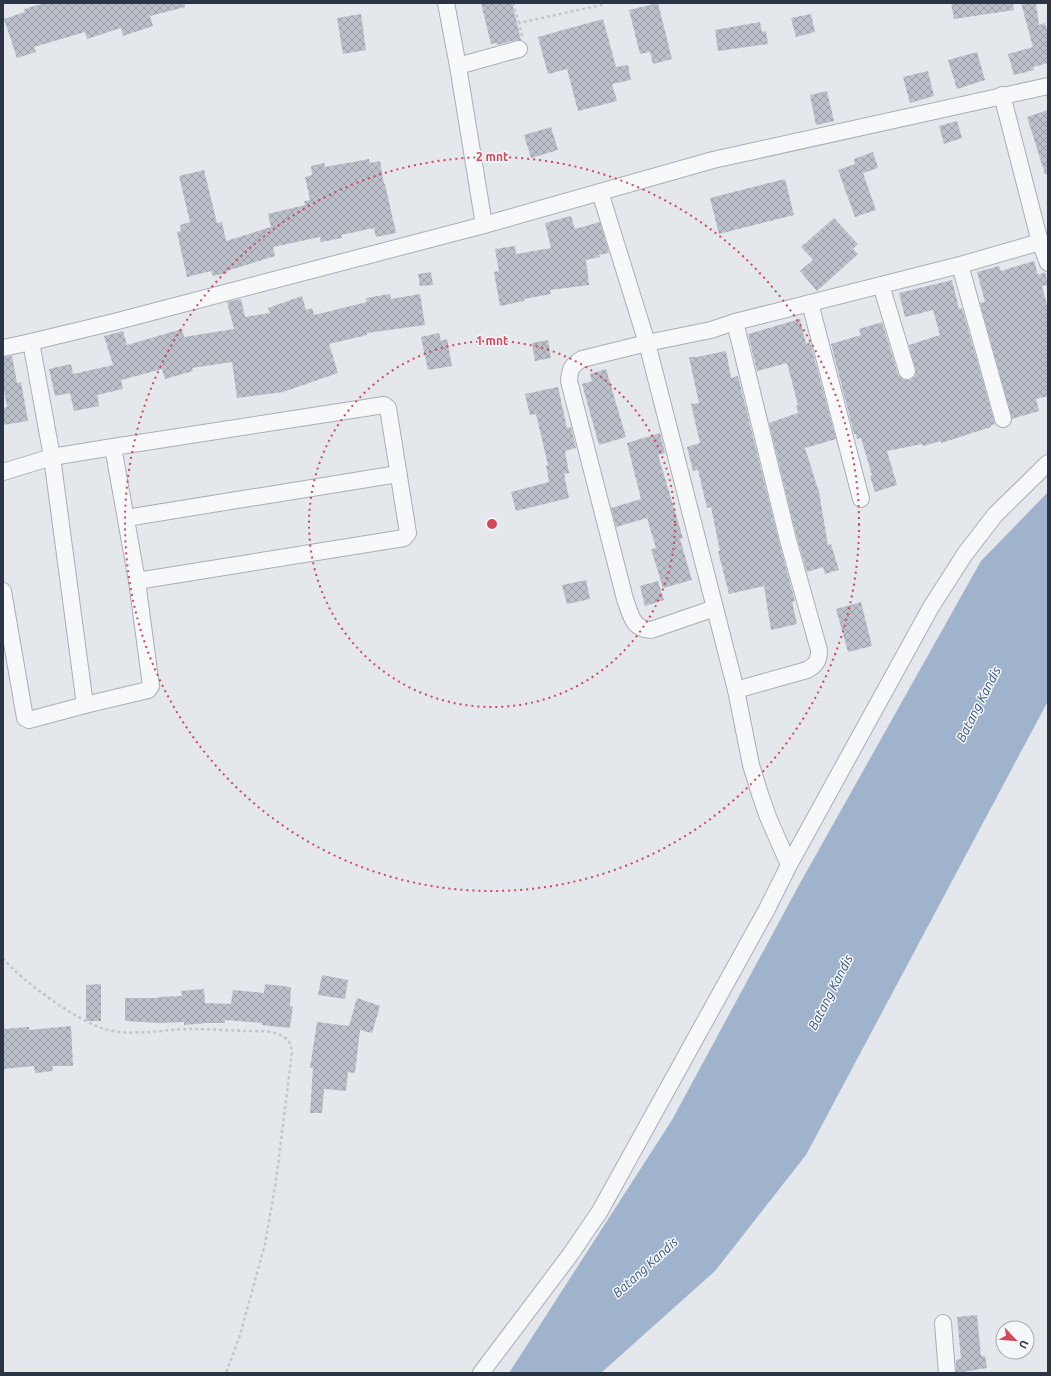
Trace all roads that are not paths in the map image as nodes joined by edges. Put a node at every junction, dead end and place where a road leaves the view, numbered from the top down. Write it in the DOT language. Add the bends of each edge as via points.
graph roads {
  1 [pos="446,3"];
  2 [pos="519,49"];
  3 [pos="458,66"];
  4 [pos="1048,86"];
  5 [pos="1002,95"];
  6 [pos="600,192"];
  7 [pos="484,225"];
  8 [pos="1040,242"];
  9 [pos="1048,263"];
  10 [pos="960,265"];
  11 [pos="881,285"];
  12 [pos="810,303"];
  13 [pos="735,322"];
  14 [pos="31,342"];
  15 [pos="647,343"];
  16 [pos="3,348"];
  17 [pos="908,371"];
  18 [pos="1003,419"];
  19 [pos="113,447"];
  20 [pos="52,457"];
  21 [pos="1048,463"];
  22 [pos="3,472"];
  23 [pos="398,474"];
  24 [pos="861,499"];
  25 [pos="126,518"];
  26 [pos="137,580"];
  27 [pos="3,591"];
  28 [pos="714,608"];
  29 [pos="736,690"];
  30 [pos="85,705"];
  31 [pos="790,865"];
  32 [pos="943,1323"];
  33 [pos="481,1373"];
  34 [pos="946,1373"];
  1 -- 3 [label="street"];
  2 -- 3 [label="street"];
  3 -- 7 [label="street"];
  4 -- 5 [label="street"];
  5 -- 6 [label="street" via="713,160"];
  5 -- 8 [label="street"];
  6 -- 7 [label="street"];
  6 -- 15 [label="street"];
  7 -- 14 [label="street"];
  8 -- 9 [label="street"];
  8 -- 10 [label="street"];
  10 -- 11 [label="street"];
  10 -- 18 [label="street"];
  11 -- 12 [label="street"];
  11 -- 17 [label="street"];
  12 -- 13 [label="street"];
  12 -- 24 [label="street"];
  13 -- 15 [label="street" via="711,330"];
  13 -- 29 [label="street" via="788,540 819,650 819,659 815,666 807,670"];
  14 -- 16 [label="street"];
  14 -- 20 [label="street"];
  15 -- 28 [label="street"];
  15 -- 28 [label="street" via="582,359 570,370 569,381 623,592 633,621 638,627 652,630"];
  19 -- 20 [label="street"];
  19 -- 23 [label="street" via="384,405 388,408"];
  19 -- 25 [label="street"];
  20 -- 22 [label="street"];
  20 -- 30 [label="street"];
  21 -- 31 [label="street" via="995,515 965,554 931,607"];
  23 -- 25 [label="street"];
  23 -- 26 [label="street" via="408,533 404,538"];
  25 -- 26 [label="street"];
  26 -- 30 [label="street" via="151,686 148,690"];
  27 -- 30 [label="street" via="25,718 29,720"];
  28 -- 29 [label="street"];
  29 -- 31 [label="street" via="751,765 768,817"];
  31 -- 33 [label="street" via="600,1211"];
  32 -- 34 [label="street"];
}
